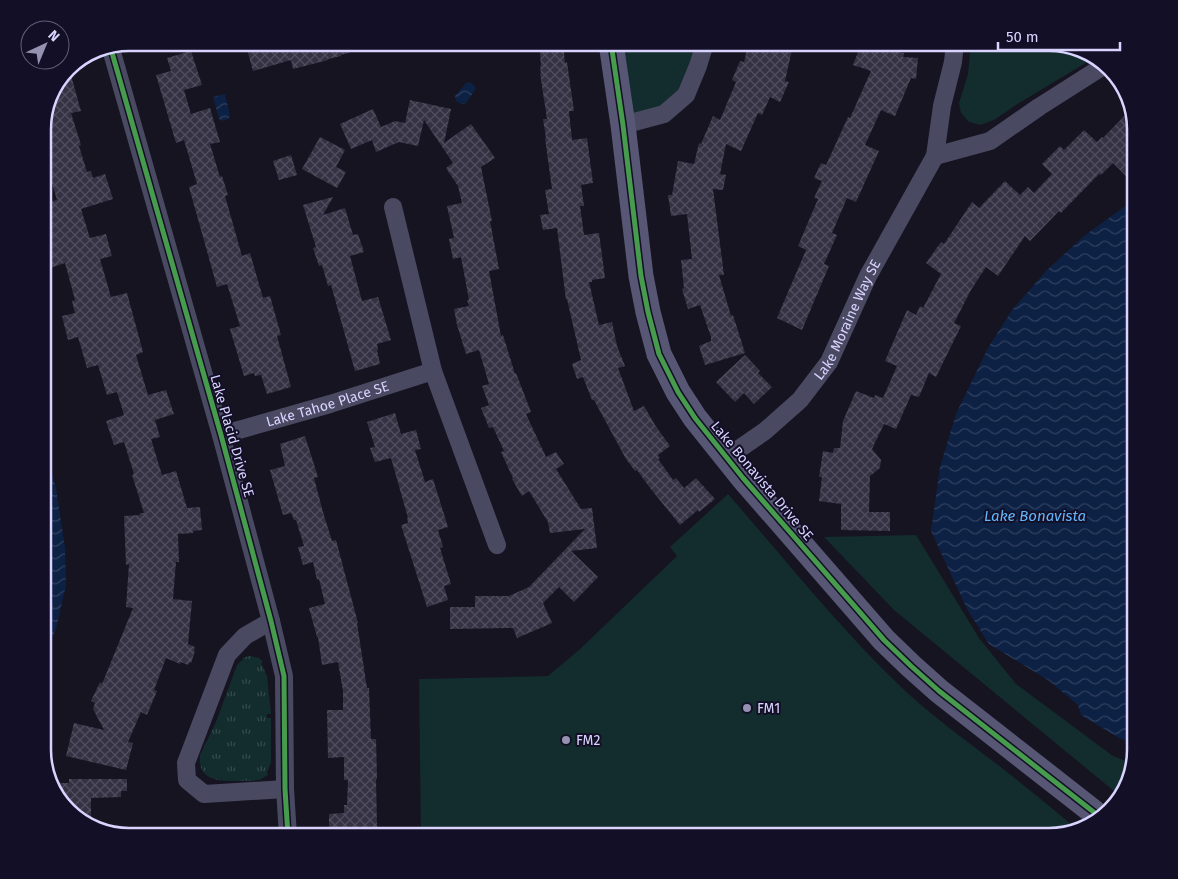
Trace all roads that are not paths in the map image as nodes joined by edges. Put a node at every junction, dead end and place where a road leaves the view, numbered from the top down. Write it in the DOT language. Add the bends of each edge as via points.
graph roads {
  1 [pos="612,51"];
  2 [pos="702,51"];
  3 [pos="954,51"];
  4 [pos="112,53"];
  5 [pos="1098,69"];
  6 [pos="623,125"];
  7 [pos="936,156"];
  8 [pos="393,207"];
  9 [pos="433,370"];
  10 [pos="221,434"];
  11 [pos="726,458"];
  12 [pos="497,545"];
  13 [pos="271,621"];
  14 [pos="286,789"];
  15 [pos="1095,813"];
  16 [pos="288,828"];
  1 -- 6 [label="street, Lake Bonavista Drive SE"];
  2 -- 6 [label="street" via="686,95 664,114"];
  3 -- 7 [label="street, Lake Moraine Way SE" via="942,106"];
  4 -- 10 [label="street, Lake Placid Drive SE"];
  5 -- 7 [label="street" via="990,141"];
  6 -- 11 [label="street, Lake Bonavista Drive SE" via="641,276 659,354 678,392"];
  7 -- 11 [label="street, Lake Moraine Way SE" via="868,276 829,362 800,400 765,431"];
  8 -- 9 [label="street"];
  9 -- 10 [label="street, Lake Tahoe Place SE" via="330,404"];
  9 -- 12 [label="street"];
  10 -- 13 [label="street, Lake Placid Drive SE"];
  11 -- 15 [label="street, Lake Bonavista Drive SE" via="884,640 911,666"];
  13 -- 14 [label="street, Lake Placid Drive SE" via="284,676"];
  13 -- 14 [label="street" via="245,636 227,655 186,763 187,780 204,794"];
  14 -- 16 [label="street, Lake Placid Drive SE"];
}
